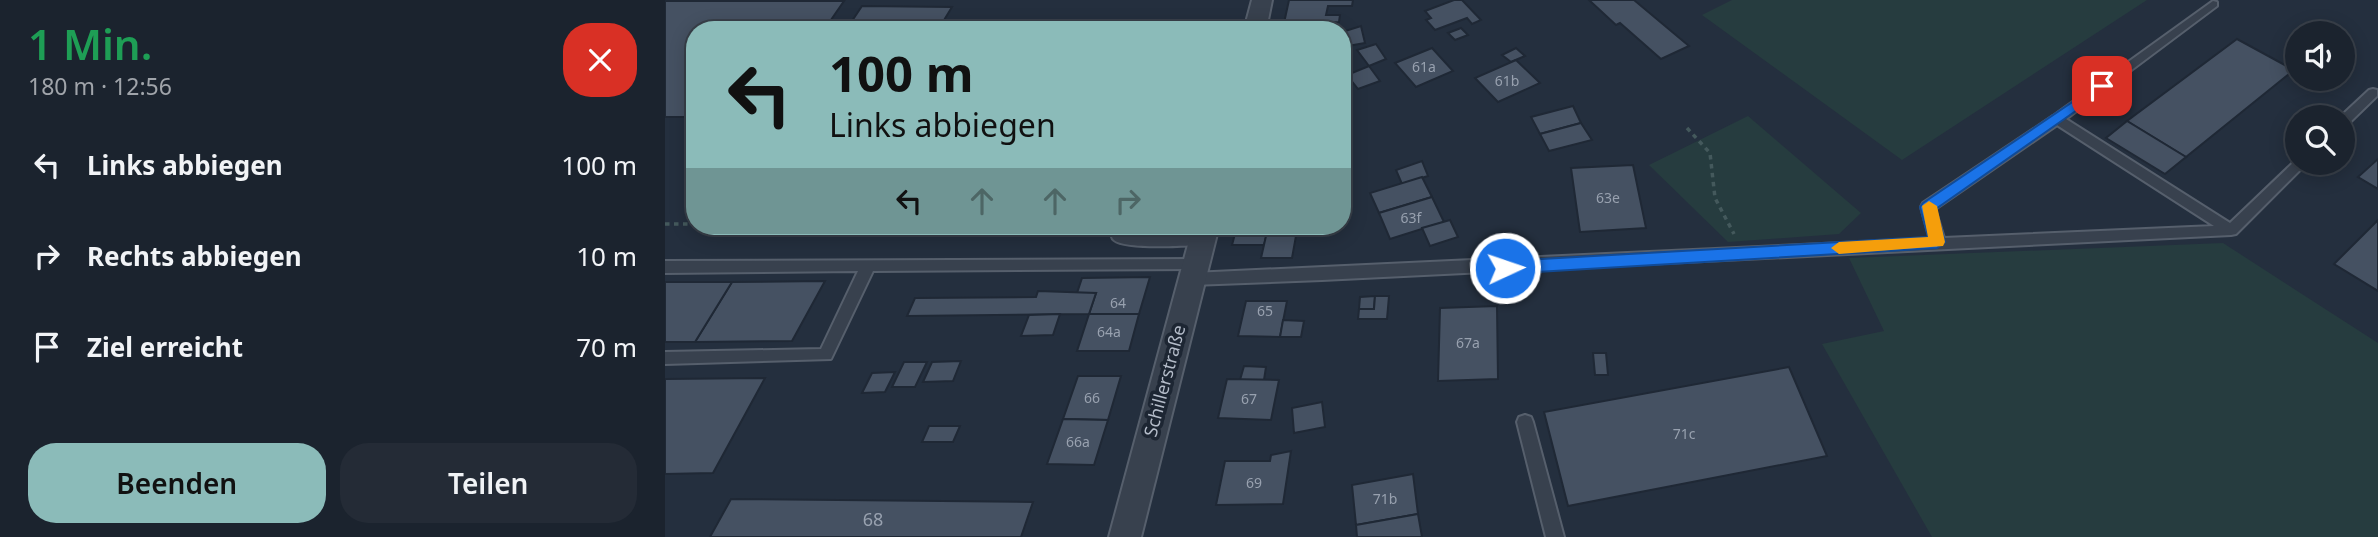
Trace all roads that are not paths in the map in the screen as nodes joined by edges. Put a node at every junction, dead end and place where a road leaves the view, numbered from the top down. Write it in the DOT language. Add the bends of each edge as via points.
graph roads {
  1 [pos="1262,0"];
  2 [pos="2213,4"];
  3 [pos="1257,21"];
  4 [pos="2373,93"];
  5 [pos="2355,110"];
  6 [pos="2057,119"];
  7 [pos="2288,175"];
  8 [pos="2231,230"];
  9 [pos="1119,235"];
  10 [pos="1937,242"];
  11 [pos="1199,252"];
  12 [pos="868,266"];
  13 [pos="665,267"];
  14 [pos="665,358"];
  15 [pos="1525,422"];
  16 [pos="1125,537"];
  17 [pos="1555,537"];
  1 -- 3 [label="street"];
  2 -- 6 [label="lane"];
  4 -- 5 [label="lane"];
  6 -- 8 [label="lane"];
  6 -- 10 [label="lane" via="1928,207"];
  7 -- 8 [label="lane"];
  8 -- 10 [label="lane"];
  9 -- 11 [label="lane" via="1128,241"];
  10 -- 11 [label="lane" via="1479,269"];
  11 -- 12 [label="lane"];
  11 -- 16 [label="street, Schillerstraße"];
  12 -- 13 [label="lane"];
  12 -- 14 [label="lane" via="826,355"];
  15 -- 17 [label="lane"];
}
